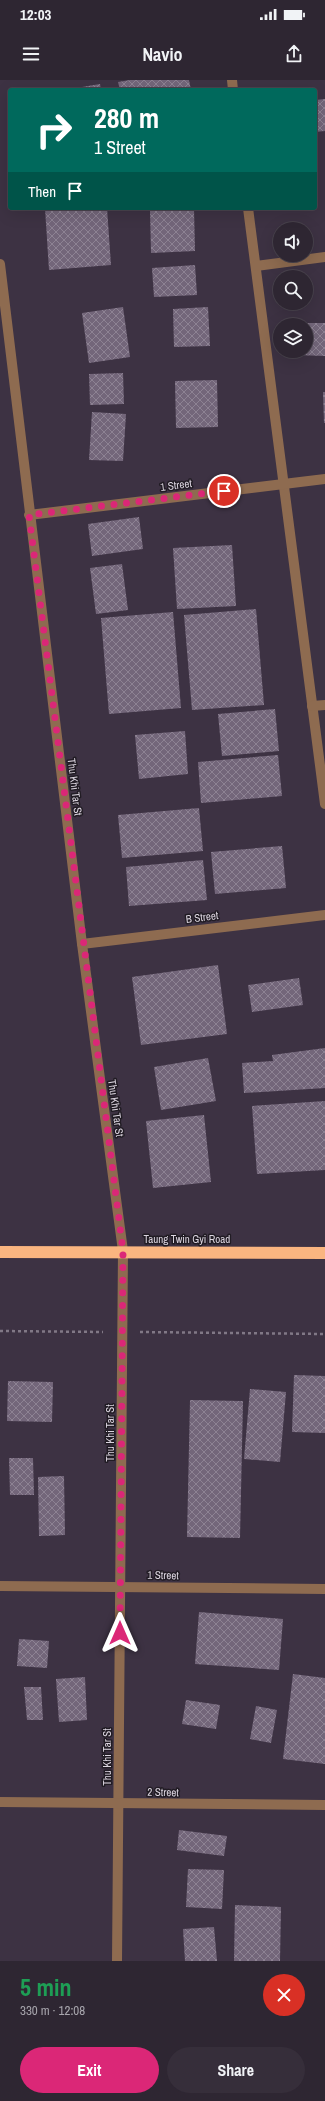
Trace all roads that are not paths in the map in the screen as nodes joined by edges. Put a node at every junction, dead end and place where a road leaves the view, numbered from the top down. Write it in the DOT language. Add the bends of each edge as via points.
graph roads {
  1 [pos="248,210"];
  2 [pos="325,257"];
  3 [pos="0,264"];
  4 [pos="256,266"];
  5 [pos="2,303"];
  6 [pos="325,478"];
  7 [pos="284,484"];
  8 [pos="29,515"];
  9 [pos="325,705"];
  10 [pos="312,706"];
  11 [pos="325,804"];
  12 [pos="325,915"];
  13 [pos="82,944"];
  14 [pos="123,1251"];
  15 [pos="0,1252"];
  16 [pos="325,1253"];
  17 [pos="0,1586"];
  18 [pos="120,1587"];
  19 [pos="325,1589"];
  20 [pos="0,1802"];
  21 [pos="119,1803"];
  22 [pos="325,1806"];
  23 [pos="117,1961"];
  1 -- 4 [label="street"];
  2 -- 4 [label="street"];
  3 -- 5 [label="street, Thu Khi Tar St"];
  4 -- 7 [label="street"];
  5 -- 8 [label="street, Thu Khi Tar St"];
  6 -- 7 [label="street, 1 Street"];
  7 -- 8 [label="street, 1 Street"];
  7 -- 10 [label="street"];
  8 -- 13 [label="street, Thu Khi Tar St"];
  9 -- 10 [label="street"];
  10 -- 11 [label="street"];
  12 -- 13 [label="street, B Street"];
  13 -- 14 [label="street, Thu Khi Tar St"];
  14 -- 15 [label="highway, Taung Twin Gyi Road"];
  14 -- 16 [label="highway, Taung Twin Gyi Road"];
  14 -- 18 [label="street, Thu Khi Tar St"];
  17 -- 18 [label="street, 1 Street"];
  18 -- 19 [label="street, 1 Street"];
  18 -- 21 [label="street, Thu Khi Tar St"];
  20 -- 21 [label="street, 2 Street"];
  21 -- 22 [label="street, 2 Street"];
  21 -- 23 [label="street, Thu Khi Tar St"];
}
